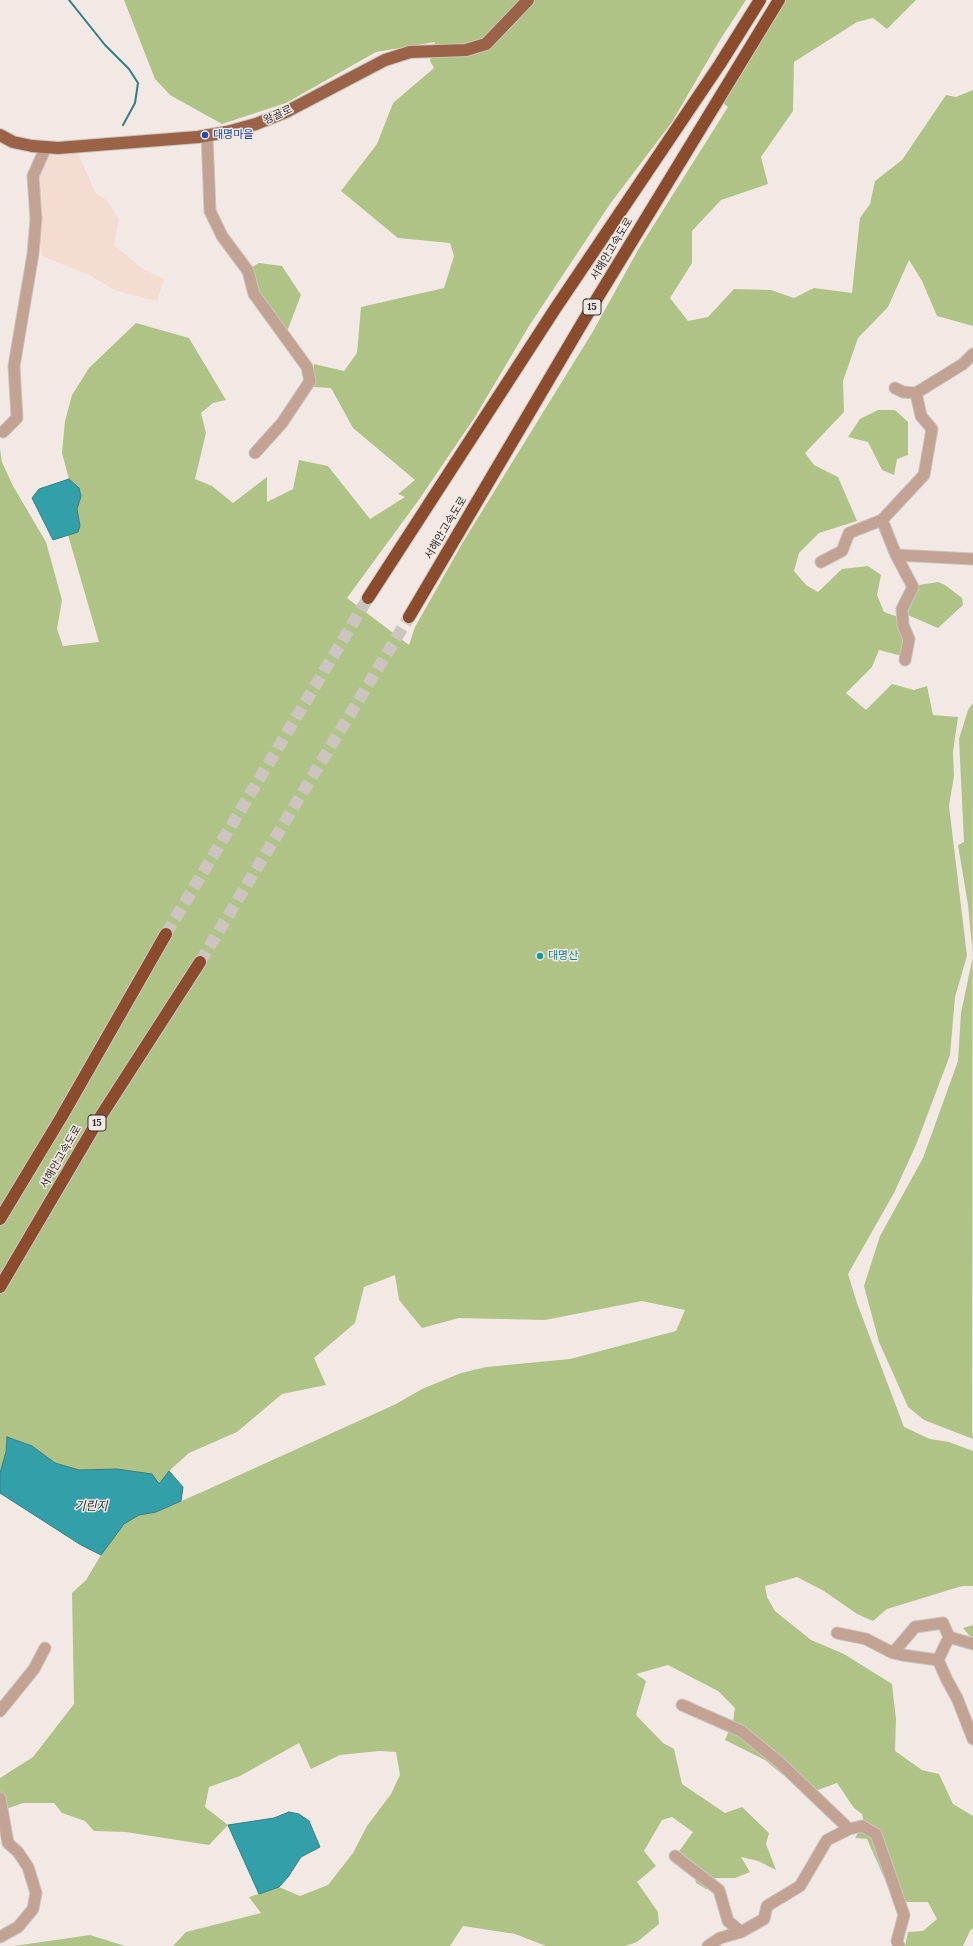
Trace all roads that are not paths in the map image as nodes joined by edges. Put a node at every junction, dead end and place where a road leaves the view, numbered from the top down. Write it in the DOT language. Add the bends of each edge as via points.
graph roads {
  1 [pos="528,0"];
  2 [pos="760,0"];
  3 [pos="779,0"];
  4 [pos="0,135"];
  5 [pos="207,136"];
  6 [pos="46,147"];
  7 [pos="973,354"];
  8 [pos="895,388"];
  9 [pos="916,393"];
  10 [pos="3,432"];
  11 [pos="255,453"];
  12 [pos="882,520"];
  13 [pos="896,556"];
  14 [pos="973,559"];
  15 [pos="821,562"];
  16 [pos="368,598"];
  17 [pos="409,617"];
  18 [pos="905,660"];
  19 [pos="166,934"];
  20 [pos="200,962"];
  21 [pos="0,1219"];
  22 [pos="0,1287"];
  23 [pos="837,1633"];
  24 [pos="949,1637"];
  25 [pos="973,1644"];
  26 [pos="45,1648"];
  27 [pos="893,1653"];
  28 [pos="938,1660"];
  29 [pos="682,1704"];
  30 [pos="0,1711"];
  31 [pos="973,1739"];
  32 [pos="0,1798"];
  33 [pos="849,1829"];
  34 [pos="675,1856"];
  35 [pos="741,1932"];
  36 [pos="0,1937"];
  37 [pos="720,1938"];
  38 [pos="708,1946"];
  39 [pos="728,1946"];
  40 [pos="899,1946"];
  1 -- 5 [label="main road, 왕골로" via="486,44 466,50 410,52 385,60 286,112 256,124"];
  2 -- 16 [label="highway, 서해안고속도로"];
  3 -- 17 [label="highway, 서해안고속도로 / 15" via="584,320"];
  4 -- 6 [label="main road, 왕골로" via="13,142"];
  5 -- 6 [label="main road, 왕골로"];
  5 -- 11 [label="street" via="210,211 222,236 248,271 254,294 307,367 310,381 282,424"];
  6 -- 10 [label="street" via="33,176 36,219 33,254 14,366 17,418"];
  7 -- 9 [label="street" via="963,364"];
  8 -- 9 [label="street" via="903,392"];
  9 -- 12 [label="street" via="922,416 932,429 924,475"];
  12 -- 13 [label="street"];
  12 -- 15 [label="street" via="849,533 842,550"];
  13 -- 14 [label="street"];
  13 -- 18 [label="street" via="913,587 902,609 903,625 909,639"];
  19 -- 21 [label="highway, 서해안고속도로"];
  20 -- 22 [label="highway, 서해안고속도로 / 15" via="97,1122"];
  23 -- 27 [label="street" via="866,1639"];
  24 -- 25 [label="street"];
  24 -- 27 [label="street" via="943,1623 915,1627"];
  24 -- 28 [label="street"];
  26 -- 30 [label="street" via="34,1669"];
  27 -- 28 [label="street"];
  28 -- 31 [label="street"];
  29 -- 33 [label="street" via="741,1731 778,1761"];
  32 -- 36 [label="street" via="8,1843 28,1867 36,1893 33,1908 18,1927"];
  33 -- 35 [label="street" via="827,1840 800,1886 767,1906 764,1919"];
  33 -- 40 [label="street" via="862,1826 876,1834 904,1915 897,1940"];
  34 -- 35 [label="street" via="719,1890 728,1921"];
  35 -- 37 [label="street"];
  37 -- 38 [label="street"];
  37 -- 39 [label="street"];
}
